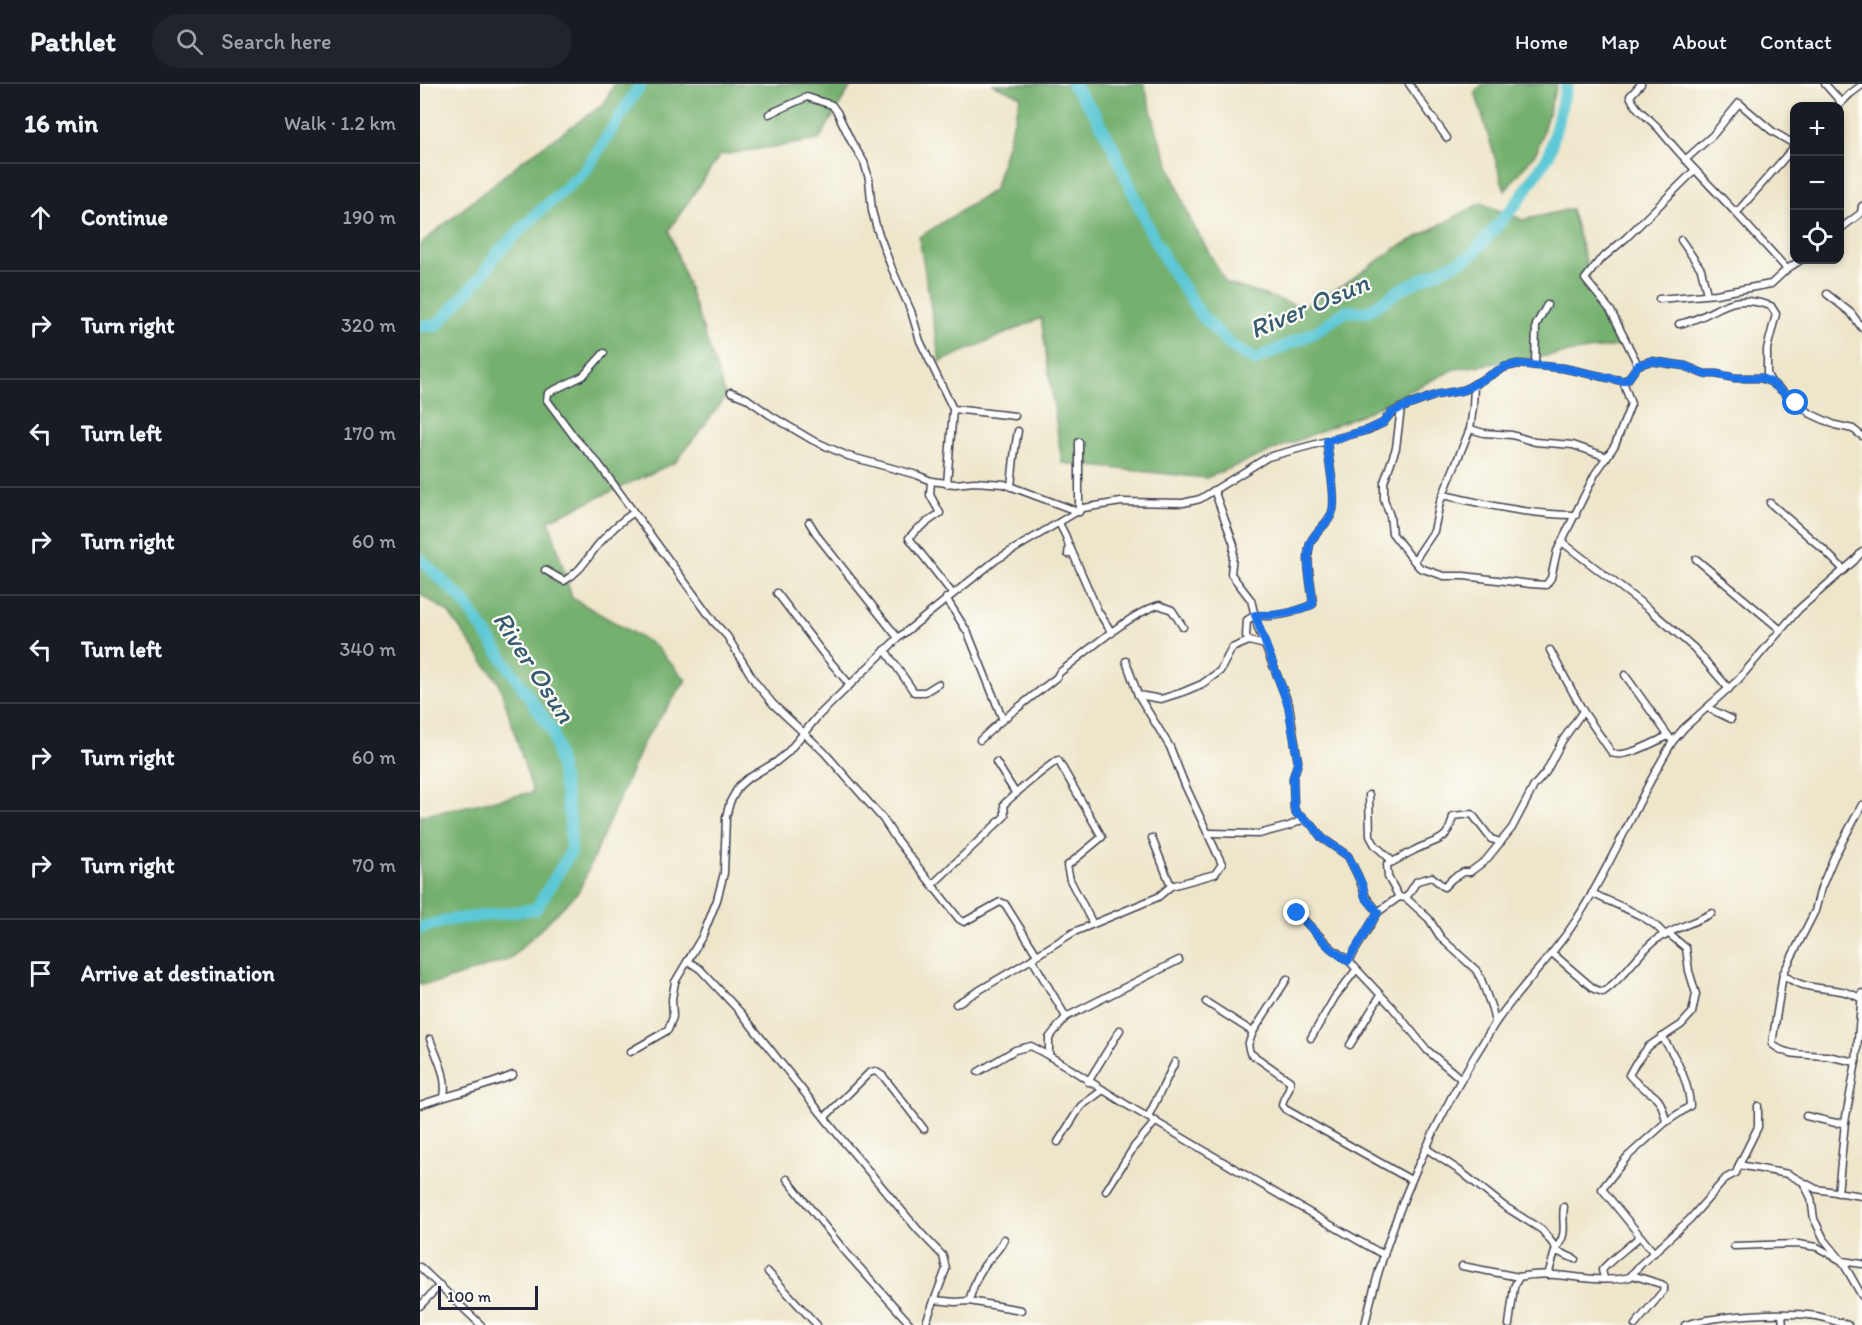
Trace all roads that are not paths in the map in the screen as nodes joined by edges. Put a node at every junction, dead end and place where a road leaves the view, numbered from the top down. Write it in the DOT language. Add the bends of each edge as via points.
graph roads {
  1 [pos="1409,84"];
  2 [pos="1641,84"];
  3 [pos="1825,84"];
  4 [pos="1862,85"];
  5 [pos="1838,102"];
  6 [pos="1842,102"];
  7 [pos="769,114"];
  8 [pos="1447,138"];
  9 [pos="1790,142"];
  10 [pos="1790,150"];
  11 [pos="1685,160"];
  12 [pos="1695,170"];
  13 [pos="1861,210"];
  14 [pos="1735,212"];
  15 [pos="1844,225"];
  16 [pos="1681,240"];
  17 [pos="1795,264"];
  18 [pos="1787,269"];
  19 [pos="1707,294"];
  20 [pos="1827,294"];
  21 [pos="1659,299"];
  22 [pos="1547,304"];
  23 [pos="1859,317"];
  24 [pos="1679,324"];
  25 [pos="1862,328"];
  26 [pos="604,353"];
  27 [pos="1535,365"];
  28 [pos="1638,365"];
  29 [pos="1623,381"];
  30 [pos="1771,382"];
  31 [pos="1474,384"];
  32 [pos="731,392"];
  33 [pos="1401,408"];
  34 [pos="952,409"];
  35 [pos="1015,416"];
  36 [pos="1470,429"];
  37 [pos="1018,431"];
  38 [pos="1862,436"];
  39 [pos="1327,441"];
  40 [pos="1079,442"];
  41 [pos="1607,457"];
  42 [pos="931,482"];
  43 [pos="947,484"];
  44 [pos="1011,487"];
  45 [pos="1214,490"];
  46 [pos="1444,495"];
  47 [pos="1770,503"];
  48 [pos="1079,512"];
  49 [pos="633,513"];
  50 [pos="1576,515"];
  51 [pos="809,522"];
  52 [pos="1059,523"];
  53 [pos="1562,542"];
  54 [pos="1862,552"];
  55 [pos="1696,559"];
  56 [pos="1414,561"];
  57 [pos="545,570"];
  58 [pos="1844,570"];
  59 [pos="777,592"];
  60 [pos="952,593"];
  61 [pos="946,598"];
  62 [pos="1255,615"];
  63 [pos="1183,627"];
  64 [pos="1781,630"];
  65 [pos="1112,633"];
  66 [pos="898,638"];
  67 [pos="1249,641"];
  68 [pos="1265,645"];
  69 [pos="885,650"];
  70 [pos="1550,650"];
  71 [pos="1126,661"];
  72 [pos="1625,675"];
  73 [pos="938,684"];
  74 [pos="850,685"];
  75 [pos="1729,689"];
  76 [pos="1138,695"];
  77 [pos="1708,708"];
  78 [pos="1583,711"];
  79 [pos="1731,719"];
  80 [pos="1003,720"];
  81 [pos="805,733"];
  82 [pos="1668,736"];
  83 [pos="980,740"];
  84 [pos="1674,741"];
  85 [pos="996,762"];
  86 [pos="1016,794"];
  87 [pos="1369,795"];
  88 [pos="1862,805"];
  89 [pos="1304,819"];
  90 [pos="1208,832"];
  91 [pos="1152,838"];
  92 [pos="1501,842"];
  93 [pos="1393,862"];
  94 [pos="933,884"];
  95 [pos="1171,886"];
  96 [pos="1592,893"];
  97 [pos="1403,897"];
  98 [pos="1378,912"];
  99 [pos="1297,913"];
  100 [pos="1712,913"];
  101 [pos="1093,924"];
  102 [pos="1667,935"];
  103 [pos="1552,953"];
  104 [pos="1035,957"];
  105 [pos="1179,960"];
  106 [pos="688,961"];
  107 [pos="1348,961"];
  108 [pos="1356,970"];
  109 [pos="1783,974"];
  110 [pos="1287,978"];
  111 [pos="1861,995"];
  112 [pos="1380,996"];
  113 [pos="1206,1002"];
  114 [pos="956,1004"];
  115 [pos="1066,1017"];
  116 [pos="1495,1023"];
  117 [pos="1120,1030"];
  118 [pos="1253,1032"];
  119 [pos="1662,1037"];
  120 [pos="1311,1038"];
  121 [pos="430,1040"];
  122 [pos="1350,1045"];
  123 [pos="630,1052"];
  124 [pos="1049,1056"];
  125 [pos="1175,1062"];
  126 [pos="1856,1062"];
  127 [pos="978,1072"];
  128 [pos="513,1075"];
  129 [pos="1461,1079"];
  130 [pos="1088,1082"];
  131 [pos="1102,1090"];
  132 [pos="444,1097"];
  133 [pos="420,1105"];
  134 [pos="1758,1106"];
  135 [pos="1806,1116"];
  136 [pos="825,1117"];
  137 [pos="1148,1117"];
  138 [pos="1156,1121"];
  139 [pos="1666,1122"];
  140 [pos="1845,1122"];
  141 [pos="924,1129"];
  142 [pos="1058,1142"];
  143 [pos="1427,1149"];
  144 [pos="1738,1166"];
  145 [pos="787,1179"];
  146 [pos="1411,1180"];
  147 [pos="1804,1183"];
  148 [pos="1816,1189"];
  149 [pos="1106,1191"];
  150 [pos="1838,1193"];
  151 [pos="1862,1196"];
  152 [pos="1811,1198"];
  153 [pos="1564,1207"];
  154 [pos="1640,1236"];
  155 [pos="1004,1239"];
  156 [pos="1734,1246"];
  157 [pos="1556,1250"];
  158 [pos="1654,1253"];
  159 [pos="1384,1255"];
  160 [pos="1575,1259"];
  161 [pos="1842,1261"];
  162 [pos="1862,1264"];
  163 [pos="1462,1266"];
  164 [pos="420,1267"];
  165 [pos="768,1272"];
  166 [pos="1548,1275"];
  167 [pos="1632,1275"];
  168 [pos="1519,1277"];
  169 [pos="1604,1278"];
  170 [pos="440,1285"];
  171 [pos="1862,1296"];
  172 [pos="934,1300"];
  173 [pos="969,1301"];
  174 [pos="420,1306"];
  175 [pos="1021,1310"];
  176 [pos="1782,1315"];
  177 [pos="1729,1316"];
  178 [pos="482,1325"];
  179 [pos="817,1325"];
  180 [pos="911,1325"];
  181 [pos="925,1325"];
  182 [pos="1365,1325"];
  183 [pos="1509,1325"];
  184 [pos="1635,1325"];
  185 [pos="1685,1325"];
  186 [pos="1728,1325"];
  187 [pos="1783,1325"];
  188 [pos="1848,1325"];
  1 -- 8 [label="street"];
  2 -- 11 [label="street" via="1629,96 1633,104"];
  3 -- 5 [label="street"];
  4 -- 6 [label="street"];
  7 -- 34 [label="street" via="807,97 832,105 837,112 864,162 877,229 920,341"];
  9 -- 11 [label="street" via="1738,102 1713,135"];
  10 -- 14 [label="street"];
  11 -- 12 [label="street"];
  12 -- 14 [label="street"];
  12 -- 28 [label="street" via="1585,279 1611,311"];
  13 -- 15 [label="street"];
  14 -- 18 [label="street"];
  16 -- 19 [label="street" via="1701,269"];
  17 -- 18 [label="street"];
  18 -- 19 [label="street" via="1771,284"];
  19 -- 21 [label="street"];
  20 -- 23 [label="street"];
  22 -- 27 [label="street" via="1536,325"];
  23 -- 25 [label="street"];
  24 -- 30 [label="street" via="1729,303 1749,300 1771,306 1776,314 1767,349 1767,374"];
  26 -- 49 [label="street" via="583,376 546,396"];
  27 -- 29 [label="street"];
  27 -- 31 [label="street" via="1505,367"];
  28 -- 29 [label="street"];
  28 -- 30 [label="street" via="1651,361 1685,366 1704,374"];
  29 -- 41 [label="street" via="1631,404"];
  30 -- 38 [label="street" via="1811,414"];
  31 -- 33 [label="street"];
  31 -- 36 [label="street"];
  32 -- 42 [label="street" via="821,444"];
  33 -- 39 [label="street" via="1368,430"];
  33 -- 56 [label="street" via="1384,498 1392,533"];
  34 -- 35 [label="street"];
  34 -- 43 [label="street"];
  36 -- 41 [label="street" via="1573,445"];
  36 -- 46 [label="street"];
  37 -- 44 [label="street"];
  39 -- 45 [label="street" via="1268,457"];
  39 -- 62 [label="street" via="1335,496 1332,513 1310,543 1313,604 1286,614"];
  40 -- 48 [label="street"];
  41 -- 50 [label="street"];
  42 -- 43 [label="street"];
  42 -- 60 [label="street" via="930,495 940,513 909,538"];
  43 -- 44 [label="street" via="974,482"];
  44 -- 48 [label="street"];
  45 -- 48 [label="street" via="1183,503 1121,502"];
  45 -- 62 [label="street" via="1234,545 1231,574 1251,600"];
  46 -- 50 [label="street" via="1527,512"];
  46 -- 56 [label="street" via="1434,531"];
  47 -- 58 [label="street"];
  48 -- 52 [label="street"];
  49 -- 57 [label="street" via="621,520 573,576 564,581"];
  49 -- 81 [label="street" via="727,636 755,682"];
  50 -- 53 [label="street"];
  51 -- 66 [label="street"];
  52 -- 60 [label="street" via="996,560"];
  52 -- 65 [label="street" via="1069,551"];
  53 -- 56 [label="street" via="1546,585 1444,576 1420,568"];
  53 -- 75 [label="street" via="1694,648"];
  54 -- 58 [label="street"];
  55 -- 64 [label="street"];
  58 -- 64 [label="street"];
  59 -- 74 [label="street"];
  60 -- 61 [label="street"];
  61 -- 66 [label="street"];
  61 -- 80 [label="street" via="968,633"];
  62 -- 67 [label="street" via="1247,620"];
  62 -- 68 [label="street"];
  63 -- 65 [label="street" via="1172,610 1159,605"];
  64 -- 75 [label="street"];
  65 -- 80 [label="street"];
  66 -- 69 [label="street"];
  67 -- 68 [label="street"];
  67 -- 76 [label="street" via="1232,648 1220,671 1202,684 1161,699"];
  68 -- 89 [label="street" via="1288,705 1298,762 1292,801 1296,813"];
  69 -- 73 [label="street" via="914,692 926,692"];
  69 -- 74 [label="street"];
  70 -- 78 [label="street"];
  71 -- 76 [label="street"];
  72 -- 82 [label="street"];
  74 -- 81 [label="street"];
  75 -- 77 [label="street"];
  76 -- 90 [label="street" via="1170,747"];
  77 -- 79 [label="street"];
  77 -- 84 [label="street"];
  78 -- 82 [label="street" via="1617,756"];
  78 -- 92 [label="street"];
  80 -- 83 [label="street"];
  81 -- 94 [label="street" via="883,819"];
  81 -- 106 [label="street" via="776,762 739,786 730,802 724,873 717,900"];
  82 -- 84 [label="street"];
  84 -- 96 [label="street"];
  85 -- 86 [label="street"];
  86 -- 94 [label="street" via="1004,804 1005,816"];
  86 -- 101 [label="street" via="1058,760 1102,837 1067,866"];
  87 -- 93 [label="street" via="1370,836"];
  88 -- 109 [label="street" via="1834,857 1815,911"];
  89 -- 90 [label="street" via="1259,834"];
  89 -- 98 [label="street" via="1348,856 1365,897"];
  90 -- 95 [label="street" via="1222,864 1215,874"];
  91 -- 95 [label="street"];
  92 -- 93 [label="street" via="1491,839 1472,814 1453,816 1440,841"];
  92 -- 97 [label="street" via="1486,860 1444,887 1432,877 1417,881"];
  93 -- 97 [label="street" via="1388,864 1388,877"];
  94 -- 104 [label="street" via="964,922 994,904 1005,904"];
  95 -- 101 [label="street" via="1158,897"];
  96 -- 102 [label="street" via="1646,919"];
  96 -- 103 [label="street"];
  97 -- 98 [label="street"];
  97 -- 116 [label="street" via="1430,919 1441,938 1476,970"];
  98 -- 107 [label="street"];
  99 -- 107 [label="street"];
  100 -- 102 [label="street"];
  101 -- 104 [label="street"];
  102 -- 103 [label="street" via="1655,940 1603,992 1594,989"];
  102 -- 119 [label="street" via="1686,948 1696,994 1692,1013"];
  103 -- 116 [label="street"];
  104 -- 114 [label="street"];
  104 -- 115 [label="street"];
  105 -- 115 [label="street"];
  106 -- 123 [label="street" via="675,982 673,1017 668,1030"];
  106 -- 136 [label="street" via="718,987"];
  107 -- 108 [label="street"];
  108 -- 112 [label="street"];
  108 -- 120 [label="street"];
  109 -- 111 [label="street" via="1802,986"];
  109 -- 126 [label="street" via="1772,1044 1785,1052"];
  110 -- 118 [label="street"];
  111 -- 126 [label="street"];
  112 -- 122 [label="street"];
  112 -- 129 [label="street" via="1427,1050"];
  113 -- 118 [label="street"];
  115 -- 124 [label="street" via="1049,1038"];
  116 -- 129 [label="street"];
  117 -- 130 [label="street"];
  118 -- 146 [label="street" via="1248,1045 1250,1053 1290,1082 1282,1105 1285,1109"];
  119 -- 139 [label="street" via="1683,1074 1690,1106"];
  119 -- 139 [label="street" via="1649,1046 1629,1075 1654,1093 1663,1105"];
  121 -- 132 [label="street" via="444,1074"];
  124 -- 127 [label="street" via="1031,1046 1022,1047"];
  124 -- 130 [label="street"];
  125 -- 137 [label="street"];
  126 -- 140 [label="street"];
  128 -- 132 [label="street"];
  129 -- 143 [label="street"];
  130 -- 131 [label="street"];
  131 -- 137 [label="street"];
  131 -- 142 [label="street" via="1081,1106"];
  132 -- 133 [label="street"];
  134 -- 144 [label="street" via="1758,1127"];
  135 -- 140 [label="street"];
  136 -- 141 [label="street" via="875,1071"];
  136 -- 172 [label="street" via="943,1256 946,1269"];
  137 -- 138 [label="street"];
  138 -- 149 [label="street"];
  138 -- 159 [label="street"];
  139 -- 154 [label="street" via="1627,1157 1602,1189"];
  140 -- 150 [label="street"];
  143 -- 146 [label="street"];
  143 -- 157 [label="street" via="1542,1230"];
  144 -- 147 [label="street" via="1788,1174"];
  144 -- 158 [label="street" via="1736,1173"];
  145 -- 180 [label="street"];
  146 -- 159 [label="street"];
  147 -- 148 [label="street"];
  147 -- 152 [label="street"];
  148 -- 150 [label="street"];
  148 -- 152 [label="street"];
  150 -- 151 [label="street"];
  152 -- 161 [label="street" via="1814,1219"];
  153 -- 157 [label="street" via="1565,1231"];
  154 -- 158 [label="street"];
  154 -- 169 [label="street" via="1602,1270"];
  155 -- 173 [label="street" via="975,1281"];
  156 -- 161 [label="street" via="1798,1244 1817,1247"];
  157 -- 160 [label="street"];
  157 -- 166 [label="street"];
  158 -- 167 [label="street"];
  159 -- 182 [label="street"];
  161 -- 162 [label="street"];
  161 -- 171 [label="street"];
  163 -- 168 [label="street"];
  164 -- 170 [label="street"];
  165 -- 179 [label="street"];
  166 -- 168 [label="street"];
  166 -- 169 [label="street"];
  167 -- 169 [label="street"];
  167 -- 184 [label="street" via="1661,1284 1664,1290"];
  168 -- 183 [label="street"];
  170 -- 174 [label="street"];
  170 -- 178 [label="street"];
  172 -- 173 [label="street"];
  172 -- 181 [label="street"];
  173 -- 175 [label="street"];
  176 -- 177 [label="street"];
  176 -- 187 [label="street"];
  176 -- 188 [label="street" via="1818,1316"];
  177 -- 185 [label="street"];
  177 -- 186 [label="street"];
}
